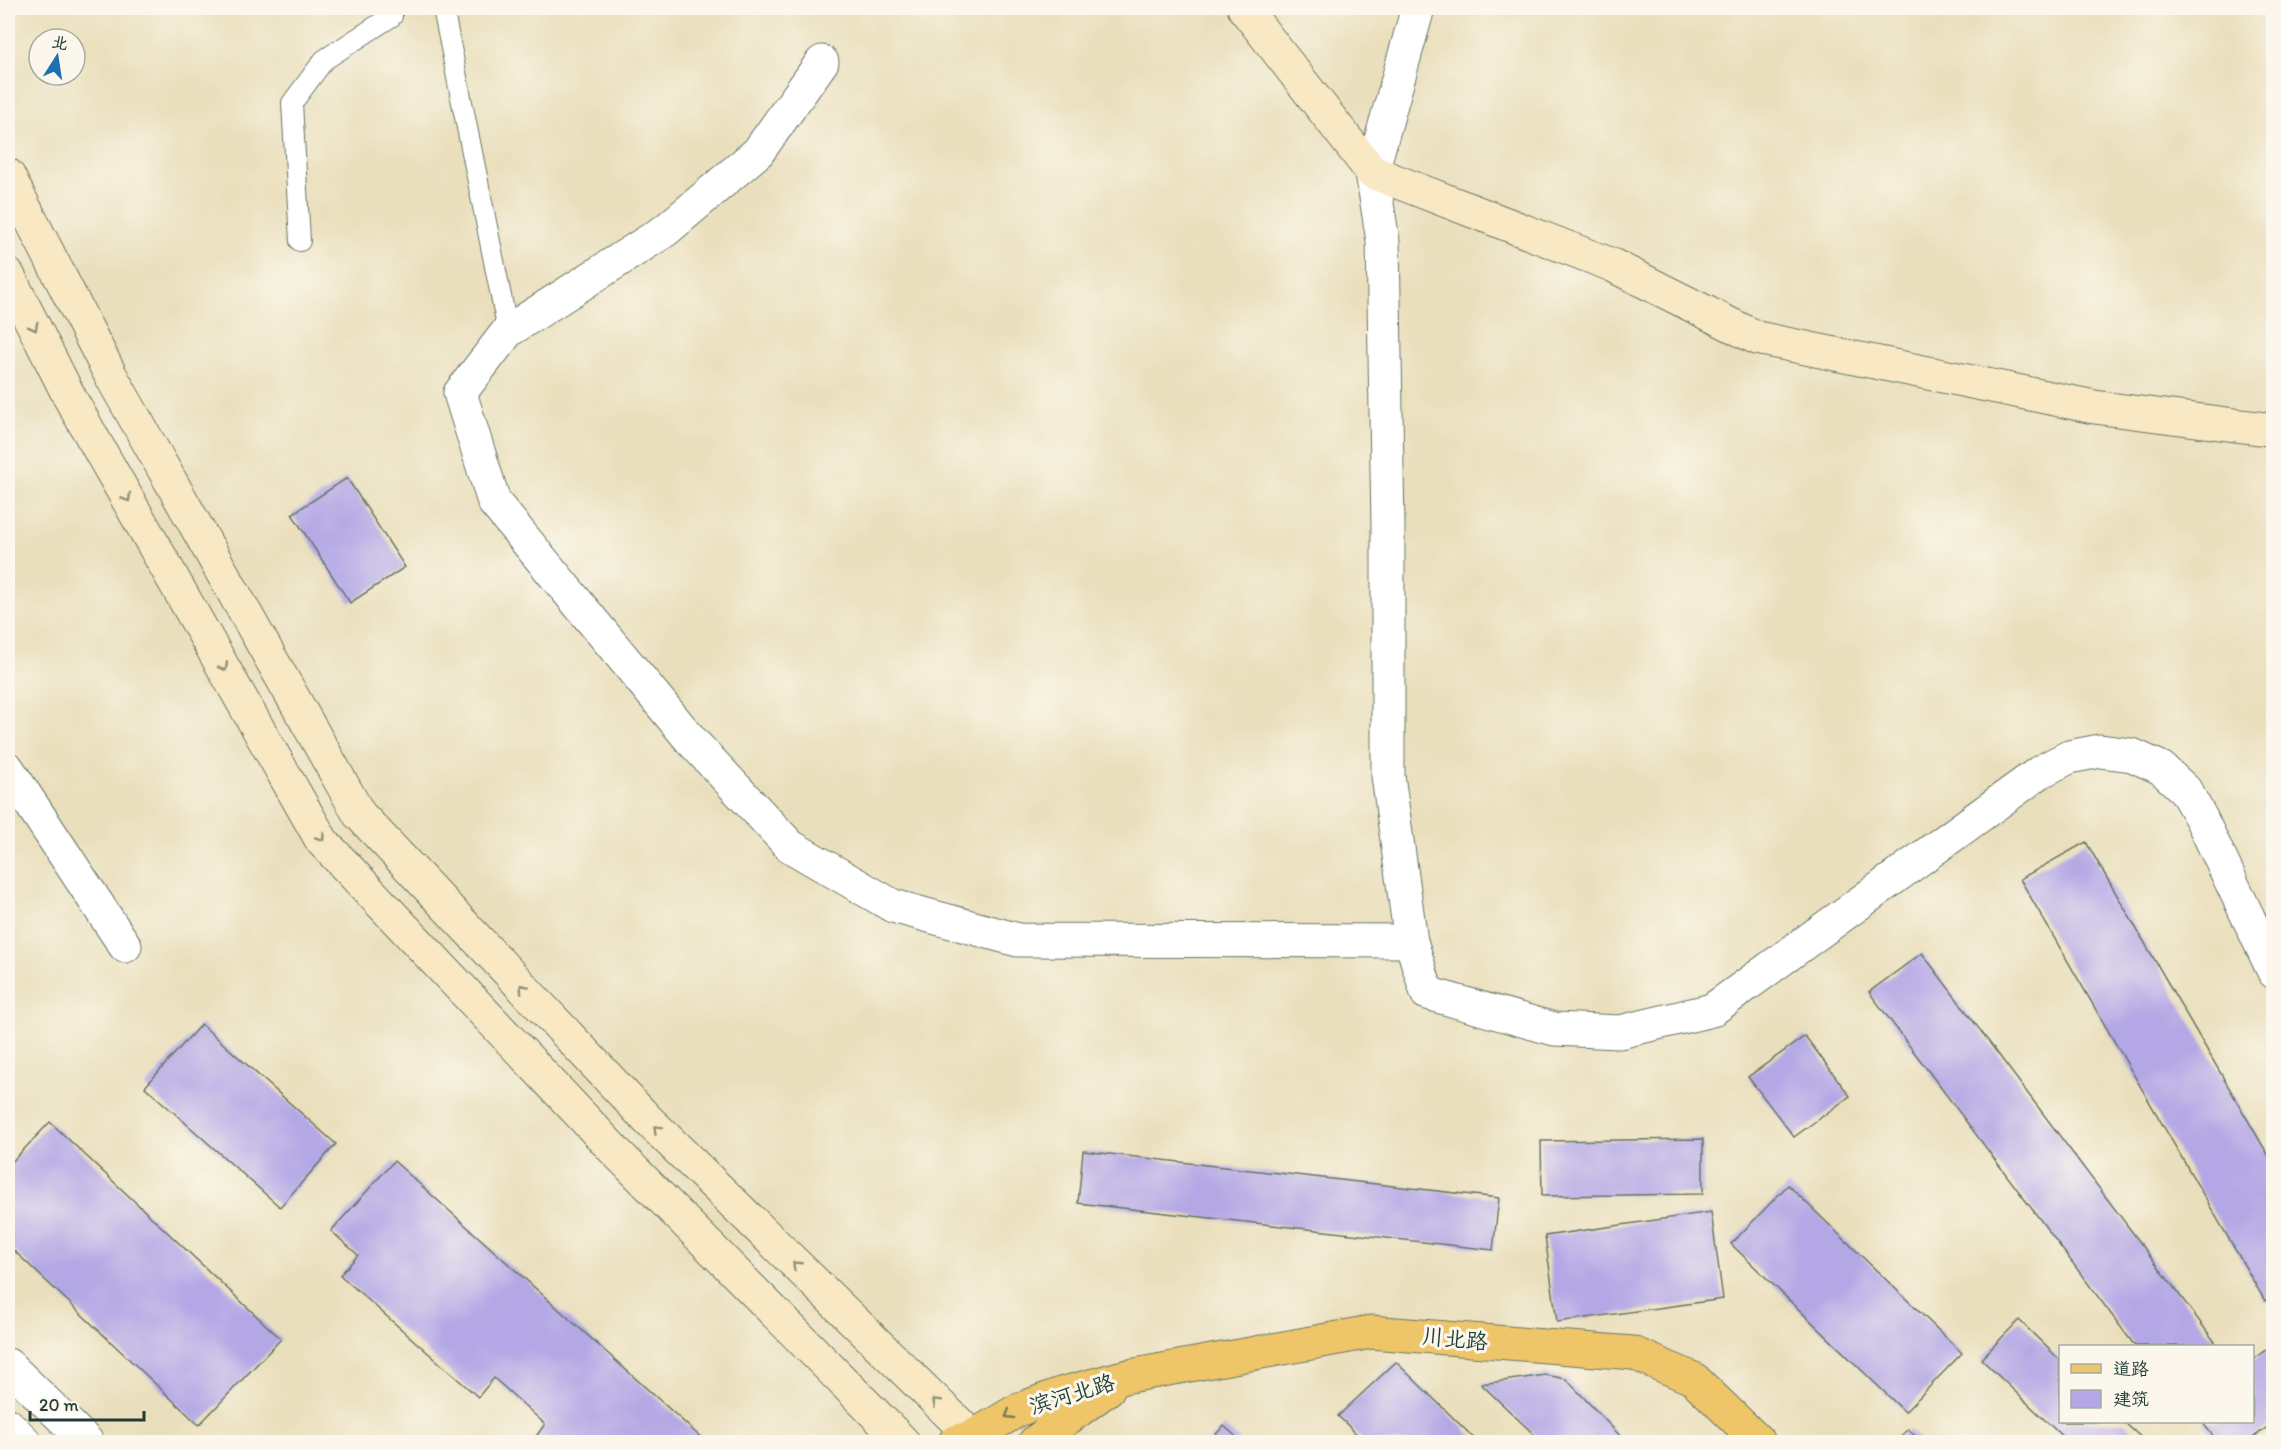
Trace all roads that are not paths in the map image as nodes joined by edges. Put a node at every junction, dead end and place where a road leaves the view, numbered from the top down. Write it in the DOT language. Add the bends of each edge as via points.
graph roads {
  1 [pos="392,8"];
  2 [pos="443,8"];
  3 [pos="1244,8"];
  4 [pos="1418,8"];
  5 [pos="822,62"];
  6 [pos="1372,172"];
  7 [pos="8,175"];
  8 [pos="300,240"];
  9 [pos="8,275"];
  10 [pos="508,331"];
  11 [pos="2274,430"];
  12 [pos="8,769"];
  13 [pos="1411,940"];
  14 [pos="124,946"];
  15 [pos="2274,972"];
  16 [pos="8,1365"];
  17 [pos="1124,1377"];
  18 [pos="8,1425"];
  19 [pos="969,1441"];
  20 [pos="25,1443"];
  21 [pos="87,1443"];
  22 [pos="903,1443"];
  23 [pos="1035,1443"];
  24 [pos="1759,1443"];
  1 -- 8 [label="lane" via="392,16 324,60 292,103"];
  2 -- 10 [label="lane"];
  3 -- 6 [label="main road"];
  4 -- 6 [label="street"];
  5 -- 10 [label="street" via="758,152 666,230"];
  6 -- 11 [label="main road" via="1612,265 1757,338 2094,407"];
  6 -- 13 [label="street" via="1383,241 1388,776"];
  19 -- 7 [label="main road, one-way" via="647,1119 358,814 111,376"];
  9 -- 22 [label="main road, one-way" via="70,398 322,841 614,1150"];
  10 -- 13 [label="street" via="460,393 494,502 690,739 790,846 893,906 1018,940"];
  12 -- 14 [label="street"];
  13 -- 15 [label="street" via="1427,993 1554,1029 1620,1032 1712,1010 2040,772 2069,757 2100,751 2132,755 2161,768 2185,790"];
  16 -- 21 [label="street"];
  17 -- 19 [label="main road, 滨河北路, one-way" via="1018,1410"];
  17 -- 23 [label="main road, 滨河北路"];
  17 -- 24 [label="main road, 川北路" via="1371,1332 1633,1353 1694,1379"];
  18 -- 20 [label="street"];
}
